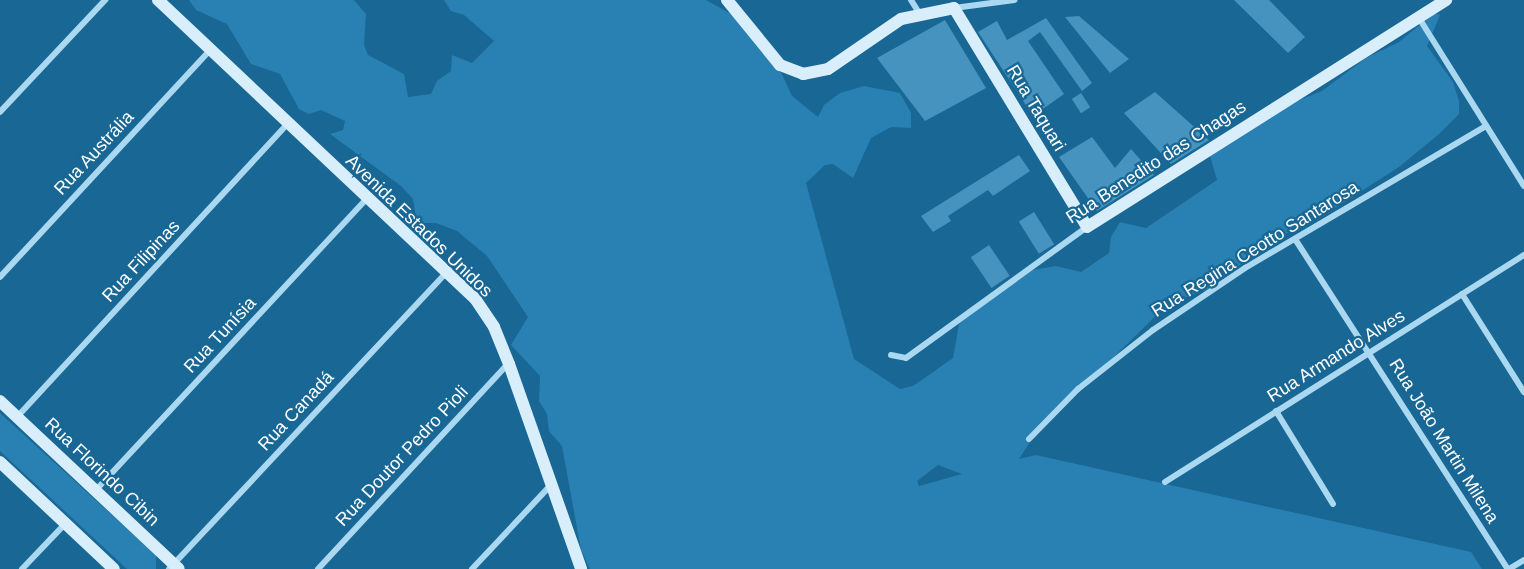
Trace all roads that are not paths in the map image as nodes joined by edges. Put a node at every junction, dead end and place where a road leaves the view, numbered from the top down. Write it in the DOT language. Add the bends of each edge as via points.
graph roads {
  1 [pos="105,0"];
  2 [pos="158,0"];
  3 [pos="910,0"];
  4 [pos="1014,0"];
  5 [pos="1446,0"];
  6 [pos="730,1"];
  7 [pos="954,8"];
  8 [pos="919,13"];
  9 [pos="1419,17"];
  10 [pos="211,49"];
  11 [pos="0,112"];
  12 [pos="287,124"];
  13 [pos="1484,127"];
  14 [pos="1524,186"];
  15 [pos="366,200"];
  16 [pos="1087,227"];
  17 [pos="1295,239"];
  18 [pos="1524,255"];
  19 [pos="446,273"];
  20 [pos="0,277"];
  21 [pos="1462,294"];
  22 [pos="1370,352"];
  23 [pos="891,355"];
  24 [pos="509,364"];
  25 [pos="1524,392"];
  26 [pos="0,401"];
  27 [pos="1276,411"];
  28 [pos="17,417"];
  29 [pos="1029,439"];
  30 [pos="0,462"];
  31 [pos="1165,482"];
  32 [pos="552,485"];
  33 [pos="95,491"];
  34 [pos="1333,504"];
  35 [pos="65,524"];
  36 [pos="1524,560"];
  37 [pos="174,567"];
  38 [pos="22,569"];
  39 [pos="114,569"];
  40 [pos="318,569"];
  41 [pos="472,569"];
  42 [pos="581,569"];
  43 [pos="1509,569"];
  1 -- 11 [label="street"];
  2 -- 10 [label="street, Avenida Estados Unidos"];
  3 -- 8 [label="street"];
  4 -- 7 [label="street"];
  5 -- 9 [label="street, Rua Benedito das Chagas"];
  6 -- 8 [label="street" via="780,65 803,74 828,69 892,25"];
  7 -- 8 [label="street"];
  7 -- 16 [label="street, Rua Taquari"];
  9 -- 13 [label="street"];
  9 -- 16 [label="street, Rua Benedito das Chagas"];
  10 -- 12 [label="street, Avenida Estados Unidos"];
  10 -- 20 [label="street, Rua Austrália"];
  12 -- 15 [label="street, Avenida Estados Unidos"];
  12 -- 28 [label="street, Rua Filipinas"];
  13 -- 14 [label="street"];
  13 -- 17 [label="street, Rua Regina Ceotto Santarosa"];
  15 -- 19 [label="street, Avenida Estados Unidos"];
  15 -- 33 [label="street, Rua Tunísia"];
  16 -- 23 [label="street, Rua Benedito das Chagas" via="906,358"];
  17 -- 22 [label="street, Rua João Martin Milena"];
  17 -- 29 [label="street, Rua Regina Ceotto Santarosa" via="1153,330 1078,390"];
  18 -- 21 [label="street, Rua Armando Alves"];
  19 -- 24 [label="street, Avenida Estados Unidos" via="476,300 494,327"];
  19 -- 37 [label="street, Rua Canadá"];
  21 -- 22 [label="street, Rua Armando Alves"];
  21 -- 25 [label="street"];
  22 -- 27 [label="street, Rua Armando Alves"];
  22 -- 43 [label="street, Rua João Martin Milena"];
  24 -- 32 [label="street, Avenida Estados Unidos"];
  24 -- 40 [label="street, Rua Doutor Pedro Pioli"];
  26 -- 28 [label="street, Rua Florindo Cibin"];
  27 -- 31 [label="street, Rua Armando Alves"];
  27 -- 34 [label="street"];
  28 -- 33 [label="street, Rua Florindo Cibin"];
  30 -- 35 [label="street"];
  32 -- 41 [label="street"];
  32 -- 42 [label="street, Avenida Estados Unidos"];
  33 -- 37 [label="street, Rua Florindo Cibin"];
  35 -- 38 [label="street"];
  35 -- 39 [label="street"];
  36 -- 43 [label="street"];
}
